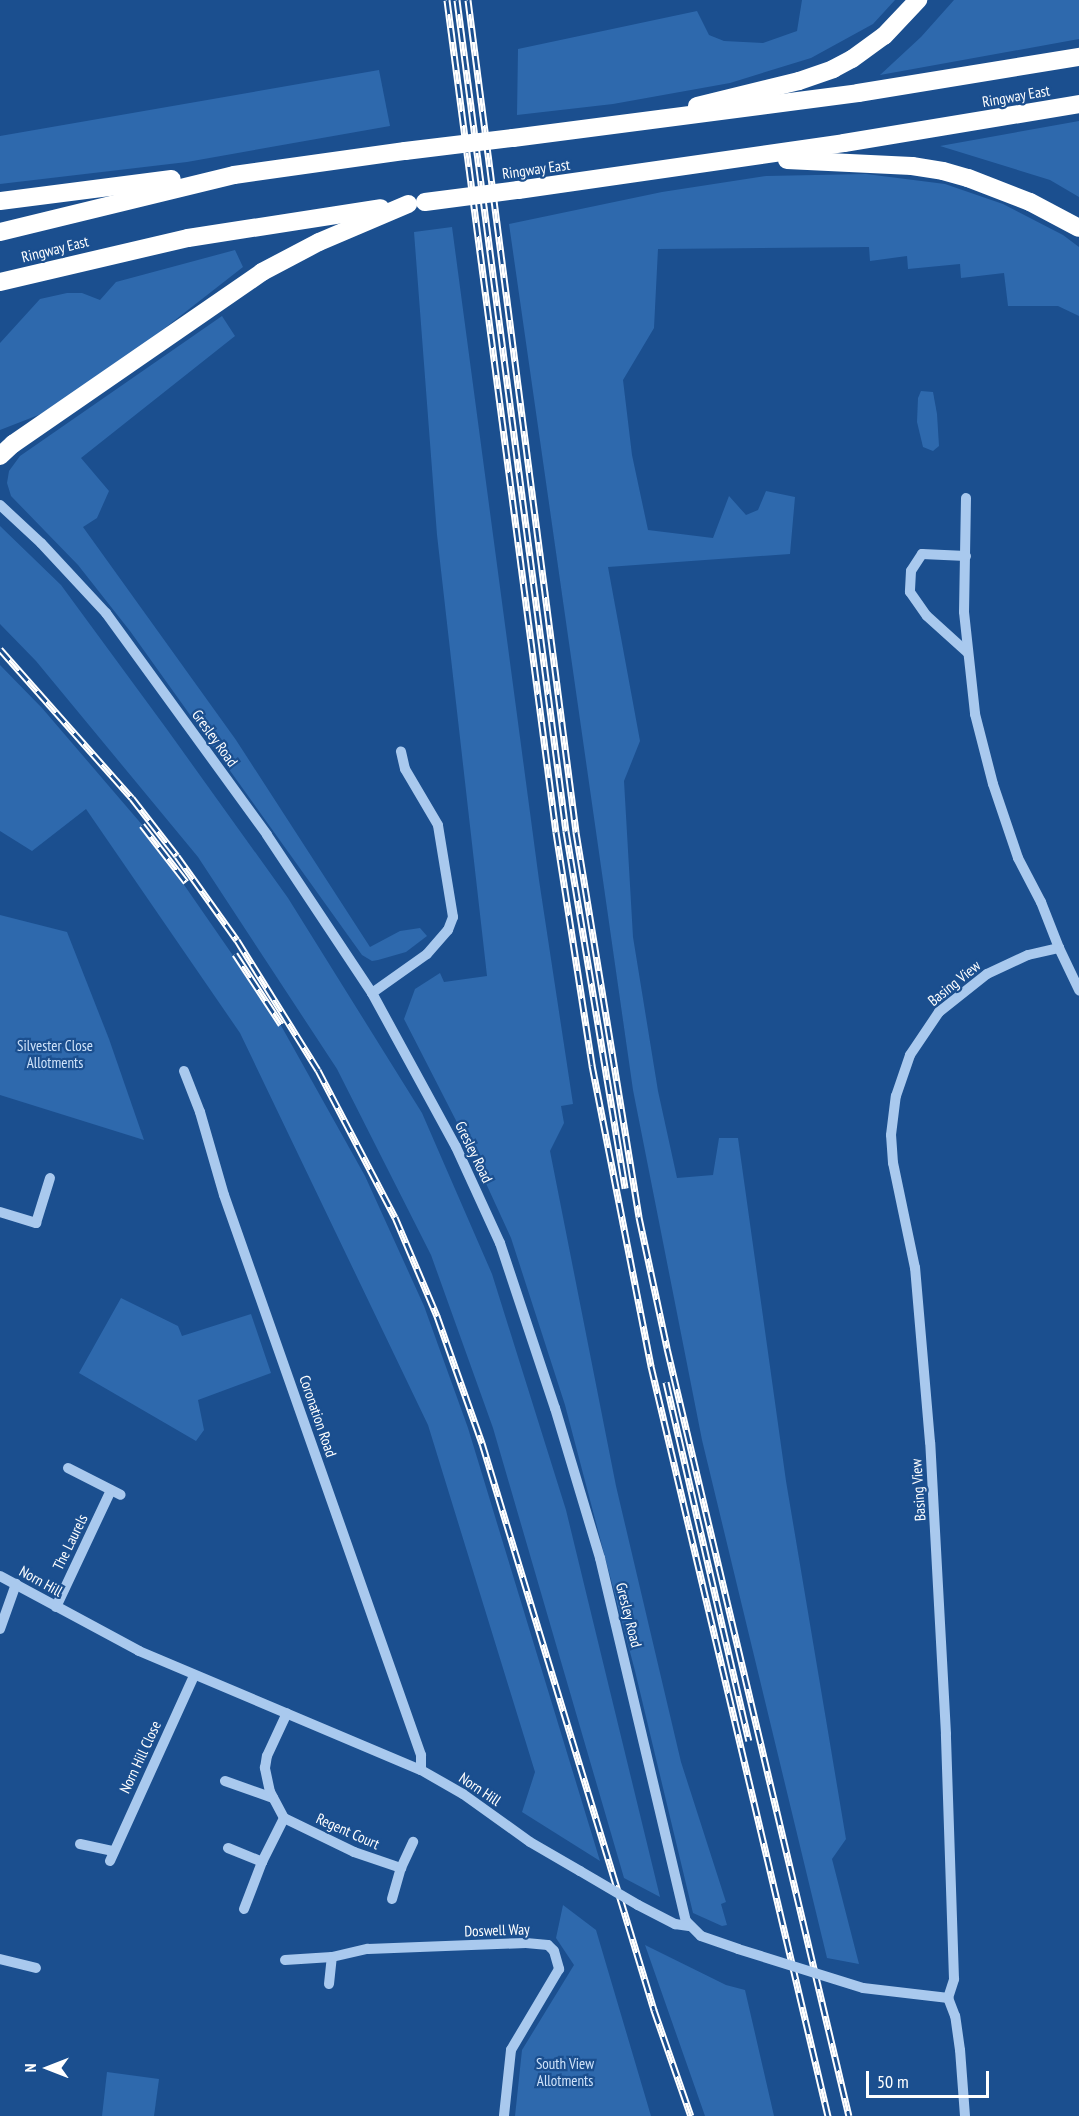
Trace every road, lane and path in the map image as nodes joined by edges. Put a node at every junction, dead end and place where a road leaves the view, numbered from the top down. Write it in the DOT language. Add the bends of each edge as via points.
graph roads {
  1 [pos="918,0"];
  2 [pos="1079,57"];
  3 [pos="1079,104"];
  4 [pos="649,120"];
  5 [pos="738,158"];
  6 [pos="234,175"];
  7 [pos="0,201"];
  8 [pos="417,203"];
  9 [pos="1079,228"];
  10 [pos="0,232"];
  11 [pos="0,282"];
  12 [pos="0,456"];
  13 [pos="966,498"];
  14 [pos="0,506"];
  15 [pos="966,556"];
  16 [pos="968,652"];
  17 [pos="401,751"];
  18 [pos="1059,948"];
  19 [pos="1079,990"];
  20 [pos="372,993"];
  21 [pos="184,1071"];
  22 [pos="50,1178"];
  23 [pos="0,1212"];
  24 [pos="68,1468"];
  25 [pos="0,1576"];
  26 [pos="15,1584"];
  27 [pos="56,1607"];
  28 [pos="0,1629"];
  29 [pos="194,1676"];
  30 [pos="287,1713"];
  31 [pos="421,1770"];
  32 [pos="225,1781"];
  33 [pos="273,1798"];
  34 [pos="284,1818"];
  35 [pos="414,1842"];
  36 [pos="80,1844"];
  37 [pos="228,1848"];
  38 [pos="262,1862"];
  39 [pos="401,1868"];
  40 [pos="392,1899"];
  41 [pos="244,1908"];
  42 [pos="689,1926"];
  43 [pos="332,1957"];
  44 [pos="0,1959"];
  45 [pos="285,1960"];
  46 [pos="36,1968"];
  47 [pos="329,1984"];
  48 [pos="948,1998"];
  49 [pos="504,2116"];
  50 [pos="965,2116"];
  1 -- 4 [label="highway" via="884,36 833,69"];
  2 -- 4 [label="highway, Ringway East" via="858,93"];
  3 -- 5 [label="highway, Ringway East"];
  4 -- 6 [label="highway, Ringway East, bridge"];
  5 -- 8 [label="highway, Ringway East, bridge"];
  5 -- 9 [label="highway" via="866,163 943,171 1030,202"];
  6 -- 7 [label="highway" via="136,182"];
  6 -- 10 [label="highway, Ringway East"];
  8 -- 11 [label="highway, Ringway East" via="188,238"];
  8 -- 12 [label="highway" via="319,242 262,272"];
  13 -- 15 [label="street"];
  14 -- 20 [label="street, Gresley Road" via="41,543 106,613 267,835"];
  15 -- 16 [label="street" via="964,612"];
  15 -- 16 [label="street" via="922,554 911,571 910,592 927,616"];
  16 -- 18 [label="street" via="975,714 993,784 1018,858"];
  17 -- 20 [label="street" via="405,769 438,825 453,916 448,930 427,954"];
  18 -- 19 [label="street"];
  18 -- 48 [label="street, Basing View" via="1028,955 987,974 939,1012 910,1055 896,1096 891,1135 892,1163 915,1268 932,1464 954,1979"];
  20 -- 42 [label="street, Gresley Road" via="456,1147 500,1243 523,1309 600,1558"];
  21 -- 31 [label="street, Coronation Road" via="422,1755"];
  22 -- 23 [label="street" via="36,1223"];
  24 -- 27 [label="street, The Laurels" via="116,1493"];
  25 -- 26 [label="street, Norn Hill"];
  26 -- 27 [label="street, Norn Hill"];
  26 -- 28 [label="street"];
  27 -- 29 [label="street, Norn Hill"];
  29 -- 30 [label="street, Norn Hill"];
  29 -- 36 [label="street, Norn Hill Close" via="111,1856"];
  30 -- 31 [label="street, Norn Hill"];
  30 -- 33 [label="street" via="267,1756 266,1779"];
  31 -- 42 [label="street, Norn Hill, bridge" via="463,1794 530,1842 638,1905 675,1924"];
  32 -- 33 [label="street"];
  33 -- 34 [label="street"];
  34 -- 38 [label="street"];
  34 -- 39 [label="street, Regent Court" via="354,1852"];
  35 -- 39 [label="street"];
  37 -- 38 [label="street"];
  38 -- 41 [label="street"];
  39 -- 40 [label="street"];
  42 -- 48 [label="street, Norn Hill, bridge" via="701,1936 863,1988"];
  43 -- 45 [label="street, Doswell Way"];
  43 -- 47 [label="street"];
  43 -- 49 [label="street, Doswell Way" via="368,1949 526,1943 552,1948 559,1968 511,2050"];
  44 -- 46 [label="street"];
  48 -- 50 [label="street, Basing View" via="956,2016"];
}
